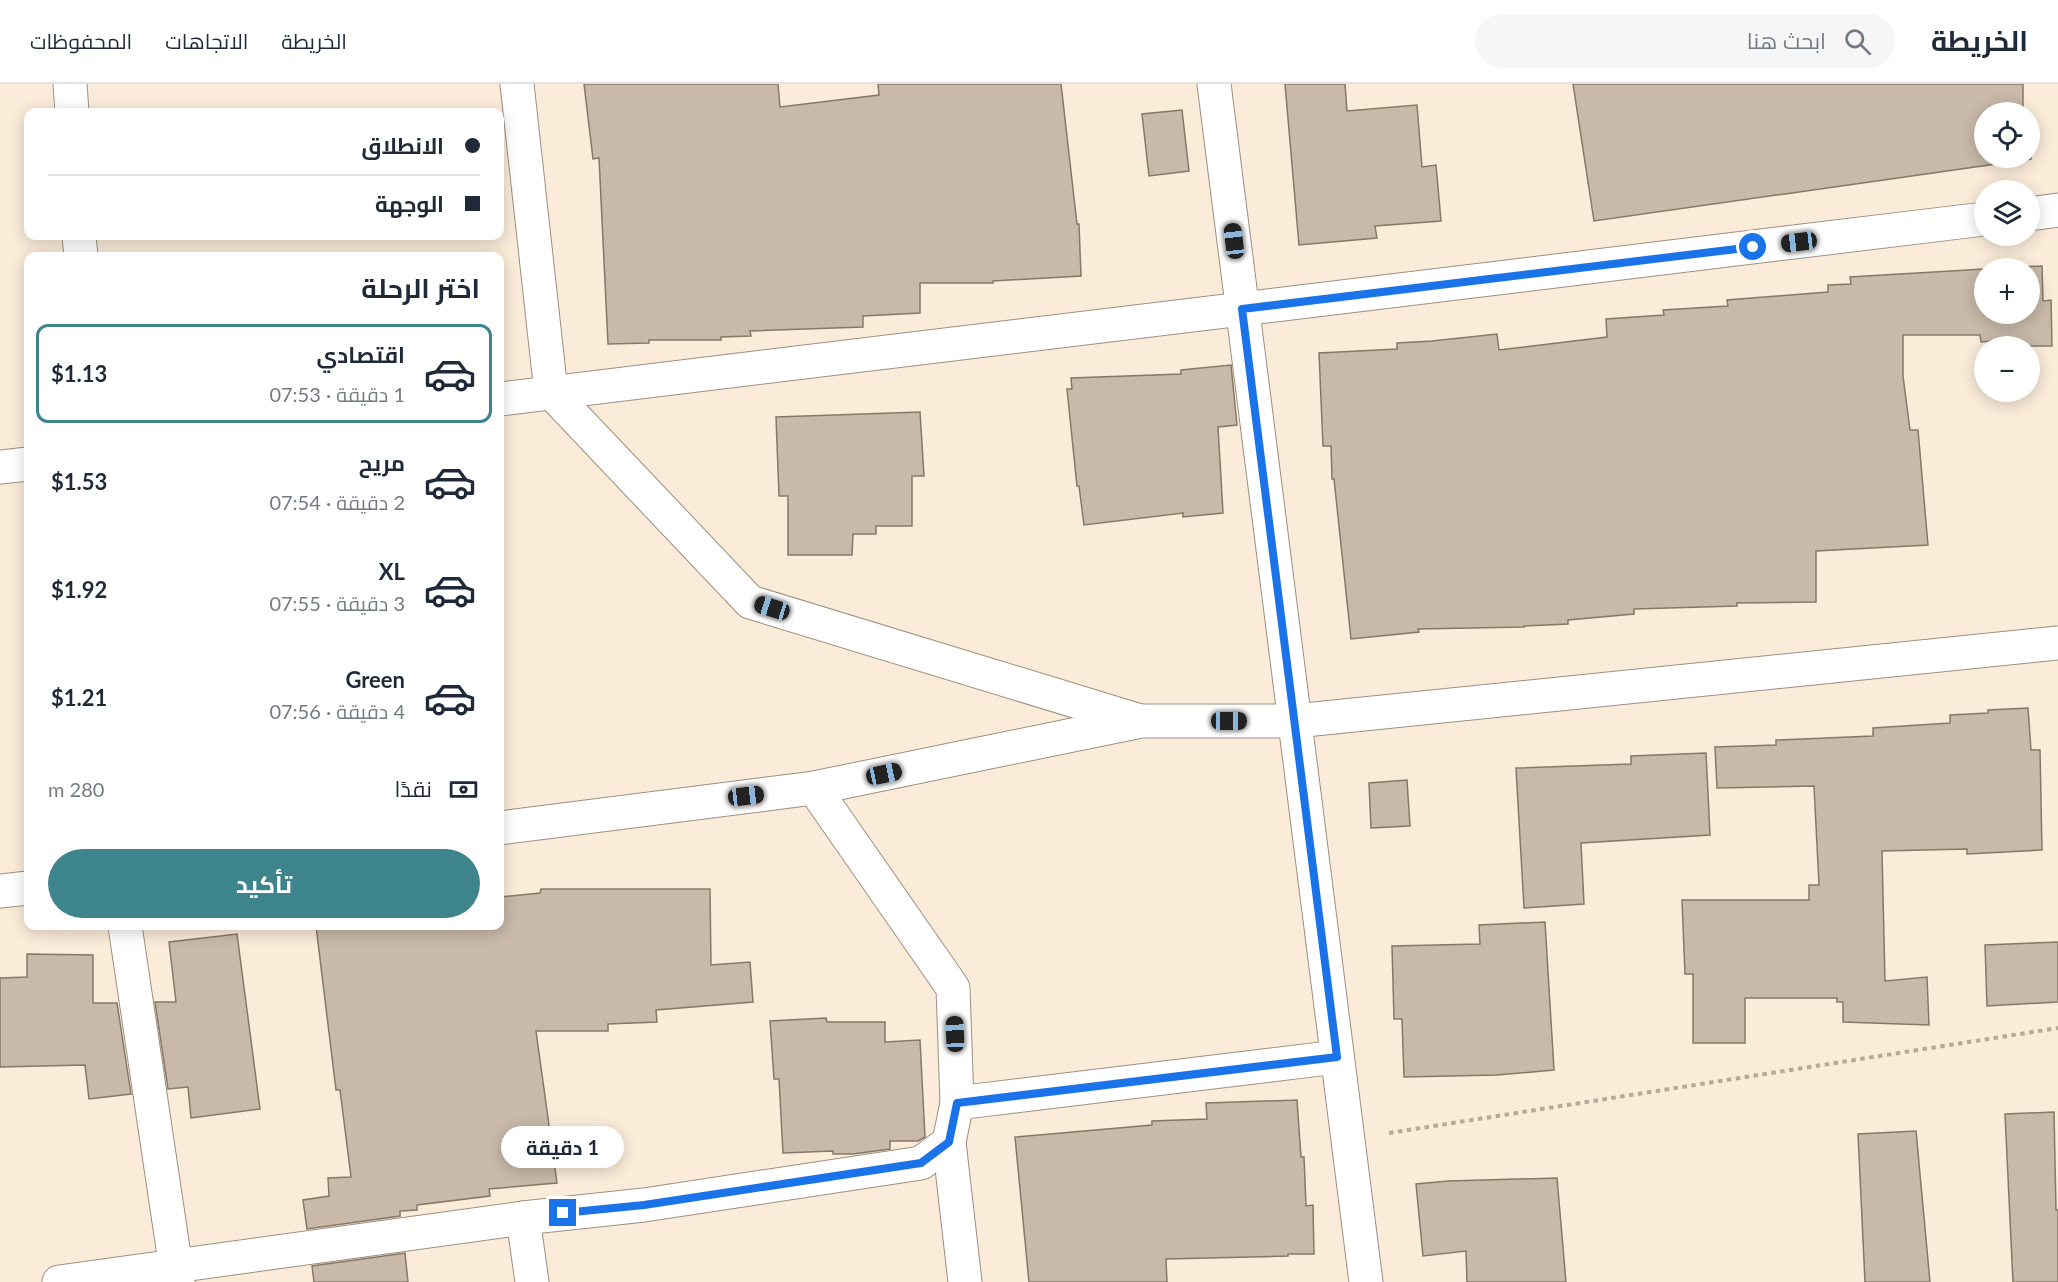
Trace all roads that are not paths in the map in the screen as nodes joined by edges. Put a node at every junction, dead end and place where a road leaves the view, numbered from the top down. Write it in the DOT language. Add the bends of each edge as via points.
graph roads {
  1 [pos="70,84"];
  2 [pos="517,84"];
  3 [pos="1214,84"];
  4 [pos="72,108"];
  5 [pos="2058,210"];
  6 [pos="2040,213"];
  7 [pos="1974,220"];
  8 [pos="1242,309"];
  9 [pos="551,392"];
  10 [pos="504,398"];
  11 [pos="24,464"];
  12 [pos="0,467"];
  13 [pos="2058,643"];
  14 [pos="1141,721"];
  15 [pos="1295,721"];
  16 [pos="814,788"];
  17 [pos="504,827"];
  18 [pos="24,888"];
  19 [pos="0,891"];
  20 [pos="126,930"];
  21 [pos="1337,1057"];
  22 [pos="957,1103"];
  23 [pos="949,1142"];
  24 [pos="523,1218"];
  25 [pos="177,1274"];
  26 [pos="59,1282"];
  27 [pos="532,1282"];
  28 [pos="965,1282"];
  29 [pos="1366,1282"];
  1 -- 4 [label="street"];
  2 -- 9 [label="street"];
  3 -- 8 [label="street"];
  5 -- 6 [label="street"];
  7 -- 8 [label="street"];
  8 -- 9 [label="street"];
  8 -- 15 [label="street"];
  9 -- 10 [label="street"];
  9 -- 14 [label="street" via="750,602"];
  11 -- 12 [label="street"];
  13 -- 15 [label="street"];
  14 -- 15 [label="street"];
  14 -- 16 [label="street"];
  15 -- 21 [label="street"];
  16 -- 17 [label="street"];
  16 -- 22 [label="street" via="953,988"];
  18 -- 19 [label="street"];
  20 -- 25 [label="street"];
  21 -- 22 [label="street"];
  21 -- 29 [label="street"];
  22 -- 23 [label="street"];
  23 -- 24 [label="street" via="921,1163 644,1205"];
  23 -- 28 [label="street"];
  24 -- 25 [label="street"];
  24 -- 27 [label="street"];
  25 -- 26 [label="street"];
}
